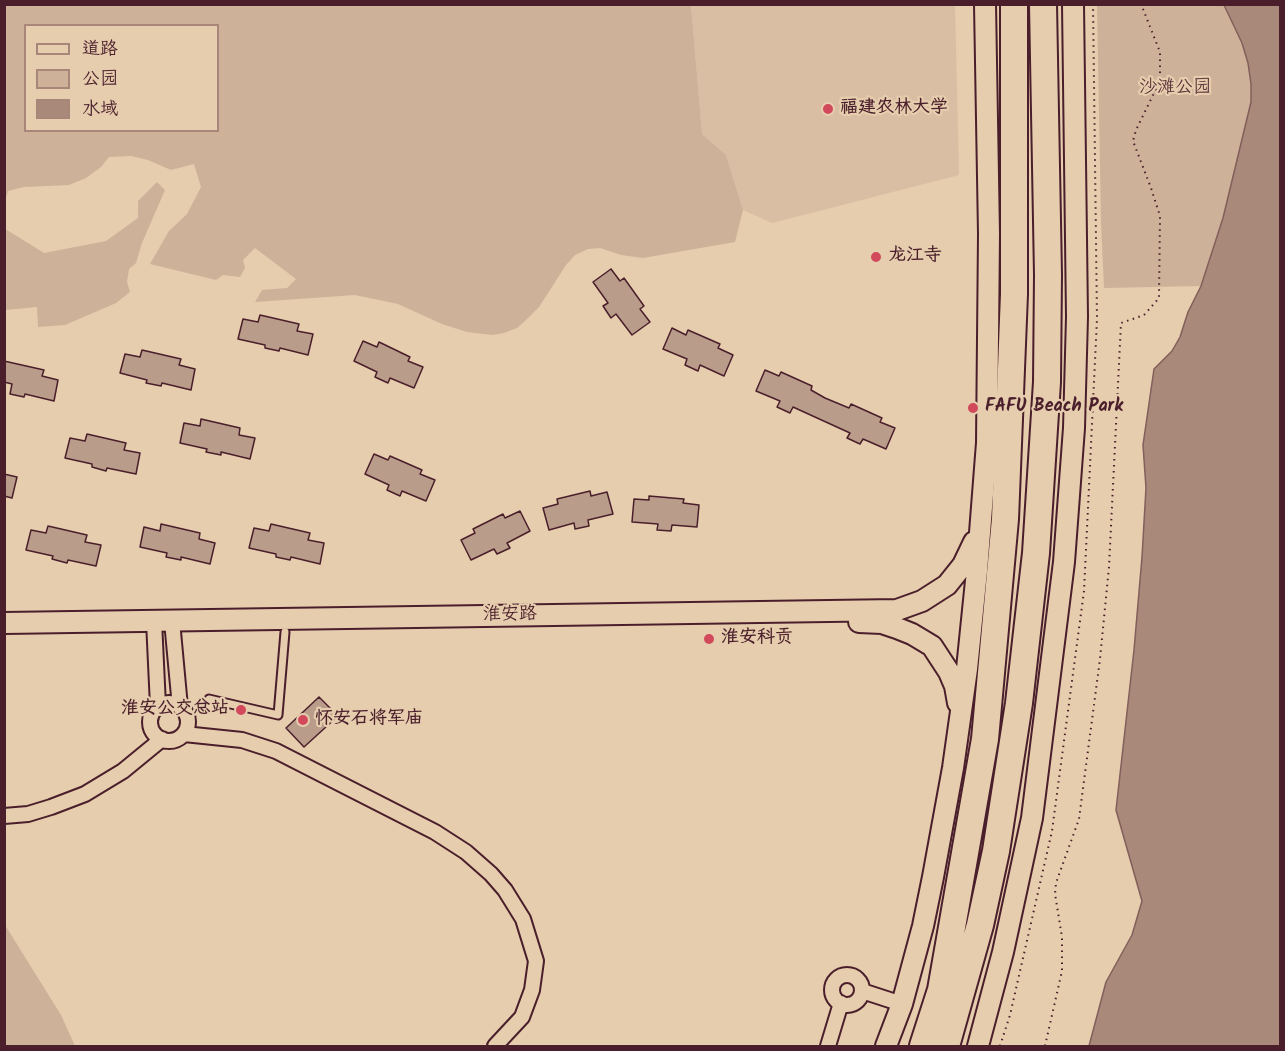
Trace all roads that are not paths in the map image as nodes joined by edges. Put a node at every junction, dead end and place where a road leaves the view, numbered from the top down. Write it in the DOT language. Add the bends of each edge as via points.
graph roads {
  1 [pos="985,4"];
  2 [pos="1014,4"];
  3 [pos="1043,4"];
  4 [pos="1073,4"];
  5 [pos="978,532"];
  6 [pos="4,623"];
  7 [pos="164,627"];
  8 [pos="285,632"];
  9 [pos="4,636"];
  10 [pos="208,699"];
  11 [pos="158,706"];
  12 [pos="180,707"];
  13 [pos="960,715"];
  14 [pos="184,734"];
  15 [pos="162,739"];
  16 [pos="4,816"];
  17 [pos="862,990"];
  18 [pos="841,1004"];
  19 [pos="902,1004"];
  20 [pos="495,1047"];
  21 [pos="828,1047"];
  22 [pos="886,1047"];
  23 [pos="922,1047"];
  24 [pos="946,1047"];
  25 [pos="978,1047"];
  1 -- 5 [label="main road" via="987,443"];
  2 -- 23 [label="highway" via="1014,294 1005,519 985,739 941,990"];
  3 -- 24 [label="highway" via="1047,382 1036,553 1019,704 996,851"];
  4 -- 25 [label="main road" via="1077,338 1064,562 1032,818"];
  5 -- 7 [label="main road, 淮安路" via="963,565 947,585 922,601 897,610"];
  5 -- 13 [label="main road"];
  6 -- 7 [label="main road, 淮安路"];
  7 -- 8 [label="main road, 淮安路"];
  7 -- 9 [label="main road, 淮安路"];
  7 -- 11 [label="street"];
  7 -- 12 [label="street"];
  8 -- 10 [label="lane" via="278,715"];
  8 -- 13 [label="main road, 淮安路" via="882,623 932,646 952,679"];
  11 -- 12 [label="street" via="169,703"];
  11 -- 15 [label="street" via="151,724"];
  12 -- 14 [label="street" via="188,722"];
  13 -- 19 [label="main road" via="933,877"];
  14 -- 15 [label="street" via="174,740"];
  14 -- 20 [label="street" via="242,740 276,751 435,832 490,874 523,919 536,961 532,990 522,1017"];
  15 -- 16 [label="street" via="123,771 85,794 28,814"];
  17 -- 18 [label="street" via="854,1003"];
  17 -- 18 [label="street" via="855,977 840,976 832,988"];
  17 -- 19 [label="street"];
  18 -- 21 [label="street"];
  19 -- 22 [label="main road"];
}
